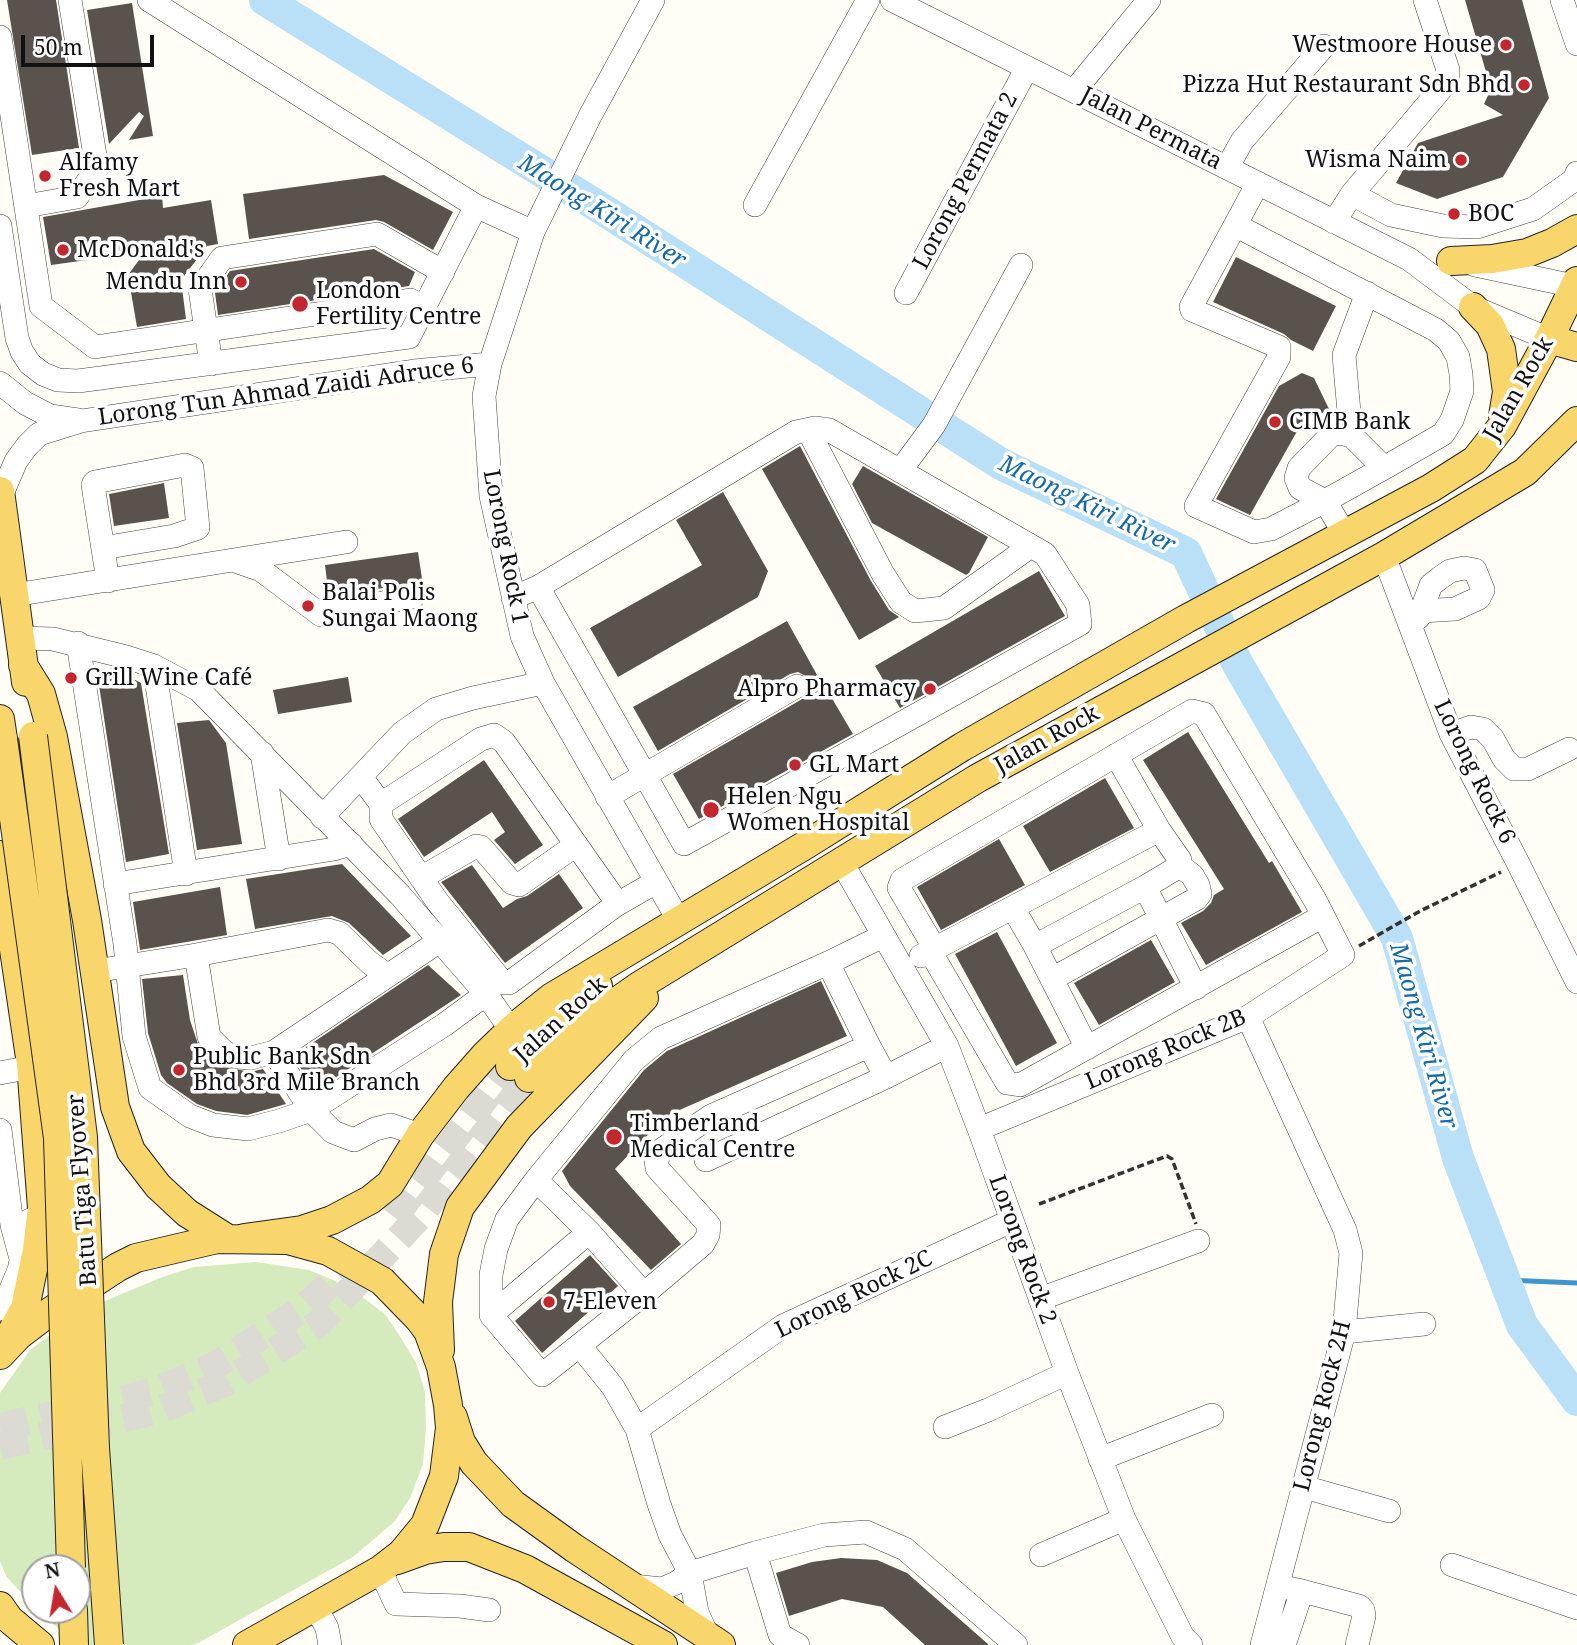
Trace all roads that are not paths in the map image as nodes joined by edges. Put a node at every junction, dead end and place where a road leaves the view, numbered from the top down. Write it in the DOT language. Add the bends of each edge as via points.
graph roads {
  1 [pos="70,0"];
  2 [pos="149,0"];
  3 [pos="653,0"];
  4 [pos="868,0"];
  5 [pos="892,0"];
  6 [pos="1149,0"];
  7 [pos="1425,0"];
  8 [pos="1562,0"];
  9 [pos="919,6"];
  10 [pos="0,37"];
  11 [pos="1577,44"];
  12 [pos="1324,46"];
  13 [pos="1027,68"];
  14 [pos="1074,91"];
  15 [pos="1227,168"];
  16 [pos="1577,173"];
  17 [pos="1258,183"];
  18 [pos="1352,194"];
  19 [pos="755,205"];
  20 [pos="26,206"];
  21 [pos="476,206"];
  22 [pos="1334,222"];
  23 [pos="0,226"];
  24 [pos="1237,226"];
  25 [pos="1577,229"];
  26 [pos="533,232"];
  27 [pos="1409,259"];
  28 [pos="1451,261"];
  29 [pos="1021,265"];
  30 [pos="443,272"];
  31 [pos="1576,285"];
  32 [pos="906,293"];
  33 [pos="1367,293"];
  34 [pos="425,307"];
  35 [pos="1474,307"];
  36 [pos="205,331"];
  37 [pos="409,337"];
  38 [pos="1549,339"];
  39 [pos="1577,347"];
  40 [pos="211,364"];
  41 [pos="490,364"];
  42 [pos="414,371"];
  43 [pos="128,375"];
  44 [pos="0,383"];
  45 [pos="135,412"];
  46 [pos="81,421"];
  47 [pos="1577,421"];
  48 [pos="1502,426"];
  49 [pos="808,429"];
  50 [pos="1351,435"];
  51 [pos="1577,453"];
  52 [pos="1384,468"];
  53 [pos="900,471"];
  54 [pos="1525,472"];
  55 [pos="0,491"];
  56 [pos="1,496"];
  57 [pos="1325,501"];
  58 [pos="1345,533"];
  59 [pos="174,536"];
  60 [pos="346,542"];
  61 [pos="1031,545"];
  62 [pos="103,548"];
  63 [pos="1384,556"];
  64 [pos="232,560"];
  65 [pos="178,569"];
  66 [pos="108,581"];
  67 [pos="538,587"];
  68 [pos="14,595"];
  69 [pos="412,597"];
  70 [pos="513,598"];
  71 [pos="78,643"];
  72 [pos="22,652"];
  73 [pos="154,666"];
  74 [pos="543,683"];
  75 [pos="797,686"];
  76 [pos="1,729"];
  77 [pos="1451,734"];
  78 [pos="1569,749"];
  79 [pos="262,753"];
  80 [pos="1116,755"];
  81 [pos="645,776"];
  82 [pos="361,777"];
  83 [pos="607,797"];
  84 [pos="381,804"];
  85 [pos="322,817"];
  86 [pos="1158,830"];
  87 [pos="351,844"];
  88 [pos="576,845"];
  89 [pos="0,855"];
  90 [pos="279,859"];
  91 [pos="841,861"];
  92 [pos="1180,866"];
  93 [pos="186,874"];
  94 [pos="421,878"];
  95 [pos="656,882"];
  96 [pos="116,884"];
  97 [pos="1145,887"];
  98 [pos="616,905"];
  99 [pos="1013,908"];
  100 [pos="1323,916"];
  101 [pos="5,918"];
  102 [pos="1162,920"];
  103 [pos="678,922"];
  104 [pos="883,936"];
  105 [pos="450,940"];
  106 [pos="1035,946"];
  107 [pos="932,950"];
  108 [pos="196,955"];
  109 [pos="828,963"];
  110 [pos="127,966"];
  111 [pos="903,966"];
  112 [pos="669,969"];
  113 [pos="94,971"];
  114 [pos="387,975"];
  115 [pos="1052,979"];
  116 [pos="1577,982"];
  117 [pos="1196,988"];
  118 [pos="486,994"];
  119 [pos="1248,1017"];
  120 [pos="511,1030"];
  121 [pos="869,1046"];
  122 [pos="947,1046"];
  123 [pos="1087,1048"];
  124 [pos="274,1052"];
  125 [pos="31,1068"];
  126 [pos="0,1073"];
  127 [pos="886,1077"];
  128 [pos="311,1110"];
  129 [pos="979,1129"];
  130 [pos="0,1130"];
  131 [pos="420,1135"];
  132 [pos="706,1160"];
  133 [pos="536,1180"];
  134 [pos="40,1182"];
  135 [pos="1011,1221"];
  136 [pos="6,1226"];
  137 [pos="589,1232"];
  138 [pos="236,1238"];
  139 [pos="1198,1241"];
  140 [pos="20,1258"];
  141 [pos="645,1294"];
  142 [pos="1040,1299"];
  143 [pos="0,1308"];
  144 [pos="491,1315"];
  145 [pos="1424,1324"];
  146 [pos="1344,1332"];
  147 [pos="580,1346"];
  148 [pos="0,1353"];
  149 [pos="441,1367"];
  150 [pos="1067,1373"];
  151 [pos="448,1405"];
  152 [pos="1212,1415"];
  153 [pos="945,1427"];
  154 [pos="637,1429"];
  155 [pos="1100,1459"];
  156 [pos="1304,1487"];
  157 [pos="1389,1511"];
  158 [pos="1124,1519"];
  159 [pos="755,1553"];
  160 [pos="71,1554"];
  161 [pos="1041,1555"];
  162 [pos="1452,1565"];
  163 [pos="384,1567"];
  164 [pos="690,1573"];
  165 [pos="629,1586"];
  166 [pos="1278,1586"];
  167 [pos="1302,1591"];
  168 [pos="315,1606"];
  169 [pos="1577,1608"];
  170 [pos="489,1610"];
  171 [pos="4,1612"];
  172 [pos="73,1624"];
  173 [pos="645,1641"];
  174 [pos="714,1641"];
  175 [pos="22,1645"];
  176 [pos="40,1645"];
  177 [pos="74,1645"];
  178 [pos="109,1645"];
  179 [pos="247,1645"];
  180 [pos="330,1645"];
  181 [pos="798,1645"];
  182 [pos="1016,1645"];
  183 [pos="1191,1645"];
  184 [pos="1262,1645"];
  185 [pos="1284,1645"];
  186 [pos="1357,1645"];
  1 -- 20 [label="street" via="97,168 77,197"];
  2 -- 21 [label="street"];
  3 -- 26 [label="street, Lorong Rock 1"];
  4 -- 19 [label="street"];
  5 -- 9 [label="street, Jalan Permata"];
  6 -- 14 [label="street"];
  7 -- 18 [label="street" via="1448,69 1446,84"];
  8 -- 11 [label="street"];
  9 -- 13 [label="street, Jalan Permata"];
  10 -- 20 [label="street"];
  12 -- 15 [label="street" via="1242,141"];
  13 -- 14 [label="street, Jalan Permata"];
  13 -- 32 [label="street, Lorong Permata 2"];
  14 -- 15 [label="street, Jalan Permata"];
  15 -- 17 [label="street, Jalan Permata"];
  16 -- 18 [label="street" via="1574,180 1533,209 1477,227 1443,226 1391,215"];
  17 -- 22 [label="street, Jalan Permata"];
  17 -- 24 [label="street"];
  18 -- 22 [label="street"];
  20 -- 36 [label="street" via="41,306 95,347"];
  21 -- 26 [label="street"];
  21 -- 30 [label="street"];
  22 -- 27 [label="street, Jalan Permata"];
  23 -- 43 [label="street" via="17,338 30,364 58,380"];
  24 -- 33 [label="street"];
  24 -- 57 [label="street" via="1192,310 1279,347 1279,357 1196,506 1261,532"];
  25 -- 28 [label="main road" via="1527,253"];
  26 -- 41 [label="street, Lorong Rock 1"];
  27 -- 28 [label="street"];
  27 -- 35 [label="street"];
  28 -- 31 [label="street"];
  29 -- 53 [label="street" via="934,425"];
  30 -- 34 [label="street"];
  30 -- 36 [label="street" via="377,234 222,258 200,289"];
  31 -- 38 [label="main road, Jalan Rock"];
  33 -- 50 [label="street" via="1344,355"];
  33 -- 52 [label="street" via="1450,341 1461,374 1458,406 1443,435"];
  34 -- 36 [label="street" via="410,300"];
  34 -- 37 [label="street"];
  35 -- 38 [label="street"];
  35 -- 48 [label="main road" via="1490,325 1501,349 1507,392"];
  36 -- 40 [label="street"];
  37 -- 40 [label="street"];
  37 -- 42 [label="street"];
  38 -- 39 [label="main road"];
  38 -- 48 [label="main road, Jalan Rock"];
  40 -- 43 [label="street"];
  41 -- 42 [label="street, Lorong Tun Ahmad Zaidi Adruce 6"];
  41 -- 70 [label="street, Lorong Rock 1" via="484,396 491,496"];
  42 -- 45 [label="street, Lorong Tun Ahmad Zaidi Adruce 6"];
  43 -- 45 [label="street"];
  44 -- 46 [label="street, Lorong Tun Ahmad Zaidi Adruce 6" via="50,416"];
  45 -- 46 [label="street, Lorong Tun Ahmad Zaidi Adruce 6"];
  46 -- 56 [label="street, Lorong Tun Ahmad Zaidi Adruce 6" via="39,434 16,461"];
  47 -- 54 [label="main road, Jalan Rock"];
  48 -- 58 [label="main road, Jalan Rock" via="1475,460"];
  49 -- 53 [label="street" via="829,430"];
  49 -- 61 [label="street" via="883,574 901,602 915,611 944,608"];
  49 -- 67 [label="street"];
  50 -- 52 [label="street"];
  50 -- 57 [label="street" via="1330,436 1299,468 1300,488"];
  51 -- 54 [label="main road"];
  52 -- 57 [label="street"];
  53 -- 61 [label="street"];
  54 -- 63 [label="main road, Jalan Rock"];
  55 -- 56 [label="main road, Batu Tiga Flyover"];
  56 -- 68 [label="main road, Batu Tiga Flyover"];
  57 -- 58 [label="street"];
  58 -- 103 [label="main road, Jalan Rock" via="962,747"];
  59 -- 62 [label="street"];
  59 -- 62 [label="street" via="199,524 189,466 95,482"];
  59 -- 65 [label="street"];
  60 -- 64 [label="street"];
  61 -- 81 [label="street" via="1045,554 1078,605 1080,624 684,844"];
  62 -- 66 [label="street"];
  63 -- 77 [label="street, Lorong Rock 6" via="1416,618"];
  63 -- 91 [label="main road, Jalan Rock" via="978,778"];
  64 -- 65 [label="street"];
  64 -- 69 [label="street" via="261,570 321,615"];
  65 -- 66 [label="street"];
  66 -- 68 [label="street"];
  67 -- 70 [label="street"];
  67 -- 81 [label="street"];
  68 -- 72 [label="main road, Batu Tiga Flyover"];
  70 -- 74 [label="street, Lorong Rock 1" via="522,636"];
  71 -- 72 [label="street" via="53,639"];
  71 -- 73 [label="street"];
  71 -- 96 [label="street"];
  72 -- 113 [label="main road" via="53,737"];
  72 -- 178 [label="main road, Batu Tiga Flyover, bridge" via="83,1137 95,1448"];
  73 -- 79 [label="street" via="199,690"];
  73 -- 93 [label="street"];
  74 -- 82 [label="street" via="436,709 402,733"];
  74 -- 83 [label="street, Lorong Rock 1"];
  75 -- 81 [label="street"];
  76 -- 160 [label="main road, Batu Tiga Flyover, bridge" via="58,1138"];
  77 -- 78 [label="street" via="1471,727 1483,729 1514,769 1528,769"];
  77 -- 116 [label="street, Lorong Rock 6"];
  79 -- 85 [label="street"];
  79 -- 90 [label="street"];
  80 -- 86 [label="street"];
  80 -- 100 [label="street" via="1192,711 1204,714"];
  80 -- 107 [label="street" via="902,880 899,888"];
  81 -- 83 [label="street"];
  82 -- 84 [label="street"];
  82 -- 85 [label="street"];
  83 -- 95 [label="street, Lorong Rock 1"];
  84 -- 88 [label="street" via="494,735 504,741"];
  84 -- 94 [label="street" via="382,819"];
  85 -- 87 [label="street"];
  86 -- 92 [label="street"];
  86 -- 99 [label="street"];
  87 -- 90 [label="street"];
  87 -- 105 [label="street"];
  88 -- 94 [label="street" via="519,885 476,846"];
  88 -- 98 [label="street"];
  89 -- 101 [label="main road"];
  90 -- 93 [label="street"];
  91 -- 104 [label="street, Lorong Rock 2"];
  91 -- 112 [label="main road, Jalan Rock"];
  92 -- 97 [label="street"];
  92 -- 102 [label="street" via="1192,875 1200,894"];
  93 -- 96 [label="street"];
  94 -- 105 [label="street"];
  95 -- 98 [label="street"];
  95 -- 103 [label="street, Lorong Rock 1"];
  96 -- 110 [label="street"];
  97 -- 102 [label="street"];
  97 -- 106 [label="street"];
  98 -- 105 [label="street" via="509,984"];
  99 -- 106 [label="street"];
  99 -- 107 [label="street"];
  100 -- 117 [label="street"];
  100 -- 119 [label="street, Lorong Rock 2B" via="1348,952"];
  101 -- 125 [label="main road"];
  102 -- 115 [label="street"];
  102 -- 117 [label="street"];
  103 -- 112 [label="main road, Jalan Rock" via="541,1034 519,1072"];
  103 -- 120 [label="main road, Jalan Rock" via="552,997"];
  104 -- 109 [label="street"];
  104 -- 111 [label="street, Lorong Rock 2"];
  105 -- 114 [label="street"];
  105 -- 118 [label="street"];
  106 -- 115 [label="street"];
  107 -- 111 [label="street"];
  107 -- 123 [label="street" via="1007,1083 1020,1085"];
  108 -- 110 [label="street"];
  108 -- 114 [label="street" via="328,930 339,933"];
  108 -- 124 [label="street" via="209,1037 237,1058"];
  109 -- 121 [label="street"];
  109 -- 133 [label="street" via="661,1038 634,1060"];
  110 -- 113 [label="street"];
  110 -- 128 [label="street" via="134,1035 150,1088 190,1116 213,1125 247,1129"];
  111 -- 122 [label="street, Lorong Rock 2"];
  112 -- 149 [label="main road" via="519,1127 460,1207 444,1254 438,1302"];
  113 -- 138 [label="main road" via="115,1107 131,1151 187,1213"];
  114 -- 124 [label="street"];
  115 -- 123 [label="street"];
  117 -- 123 [label="street"];
  118 -- 120 [label="street"];
  118 -- 128 [label="street"];
  119 -- 129 [label="street, Lorong Rock 2B"];
  119 -- 146 [label="street, Lorong Rock 2H" via="1346,1230 1351,1252"];
  120 -- 131 [label="main road, Jalan Rock" via="456,1088"];
  121 -- 127 [label="street"];
  121 -- 141 [label="street" via="711,1116 663,1149 657,1168 709,1225 708,1236"];
  122 -- 127 [label="street"];
  122 -- 129 [label="street, Lorong Rock 2"];
  124 -- 128 [label="street"];
  125 -- 126 [label="street"];
  125 -- 134 [label="main road"];
  127 -- 132 [label="street"];
  128 -- 131 [label="street" via="333,1132 354,1140 391,1125"];
  129 -- 135 [label="street, Lorong Rock 2"];
  130 -- 136 [label="street"];
  131 -- 138 [label="main road, Jalan Rock" via="390,1184 370,1200 302,1230"];
  133 -- 137 [label="street"];
  133 -- 144 [label="street" via="507,1219 496,1249"];
  134 -- 140 [label="street"];
  134 -- 148 [label="main road" via="37,1250 25,1308"];
  135 -- 142 [label="street, Lorong Rock 2"];
  135 -- 154 [label="street, Lorong Rock 2C" via="783,1326"];
  136 -- 140 [label="street"];
  137 -- 141 [label="street"];
  137 -- 144 [label="street"];
  138 -- 148 [label="main road" via="136,1258 47,1313"];
  138 -- 149 [label="main road" via="309,1245 382,1281 428,1332"];
  139 -- 142 [label="street"];
  140 -- 143 [label="street" via="15,1283"];
  141 -- 147 [label="street"];
  142 -- 150 [label="street, Lorong Rock 2"];
  144 -- 147 [label="street" via="542,1376"];
  145 -- 146 [label="street"];
  146 -- 156 [label="street, Lorong Rock 2H"];
  147 -- 154 [label="street" via="613,1387"];
  149 -- 151 [label="main road"];
  150 -- 153 [label="street"];
  150 -- 155 [label="street, Lorong Rock 2"];
  151 -- 163 [label="main road" via="449,1451 436,1501 414,1541"];
  151 -- 165 [label="main road" via="474,1463 513,1504"];
  152 -- 155 [label="street"];
  154 -- 164 [label="street" via="670,1535"];
  155 -- 158 [label="street, Lorong Rock 2"];
  156 -- 157 [label="street"];
  156 -- 166 [label="street, Lorong Rock 2H"];
  158 -- 161 [label="street"];
  158 -- 183 [label="street, Lorong Rock 2"];
  159 -- 164 [label="street"];
  159 -- 181 [label="street" via="780,1635"];
  159 -- 182 [label="street" via="824,1535 866,1532 905,1549"];
  162 -- 169 [label="street"];
  163 -- 168 [label="main road"];
  163 -- 170 [label="street" via="396,1604"];
  163 -- 173 [label="main road" via="425,1550 469,1547 525,1569"];
  164 -- 165 [label="street" via="662,1589"];
  164 -- 174 [label="street" via="696,1612"];
  165 -- 174 [label="main road"];
  166 -- 167 [label="street"];
  166 -- 184 [label="street, Lorong Rock 2H"];
  167 -- 185 [label="street"];
  167 -- 186 [label="street" via="1359,1606 1363,1610"];
  168 -- 179 [label="main road"];
  168 -- 180 [label="street"];
  171 -- 175 [label="main road"];
  171 -- 176 [label="main road"];
  172 -- 177 [label="main road"];
}
